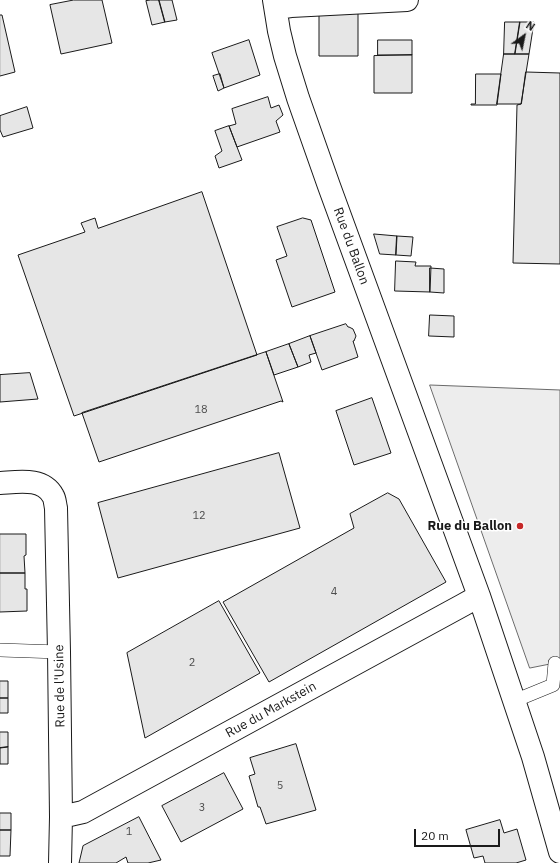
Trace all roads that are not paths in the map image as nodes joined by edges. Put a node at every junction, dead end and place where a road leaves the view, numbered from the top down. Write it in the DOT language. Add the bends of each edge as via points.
graph roads {
  1 [pos="407,0"];
  2 [pos="275,4"];
  3 [pos="0,482"];
  4 [pos="478,596"];
  5 [pos="0,650"];
  6 [pos="59,652"];
  7 [pos="555,663"];
  8 [pos="514,701"];
  9 [pos="61,817"];
  10 [pos="560,852"];
  11 [pos="60,863"];
  1 -- 2 [label="street" via="291,6"];
  2 -- 4 [label="street, Rue du Ballon" via="285,56 300,106"];
  3 -- 6 [label="street, Rue de l'Usine" via="36,483 47,488 54,497"];
  4 -- 8 [label="street, Rue du Ballon"];
  4 -- 9 [label="street, Rue du Markstein" via="83,812"];
  5 -- 6 [label="lane"];
  6 -- 9 [label="street, Rue de l'Usine"];
  7 -- 8 [label="lane" via="553,685"];
  8 -- 10 [label="street, Rue du Ballon"];
  9 -- 11 [label="street, Rue de l'Usine"];
}
